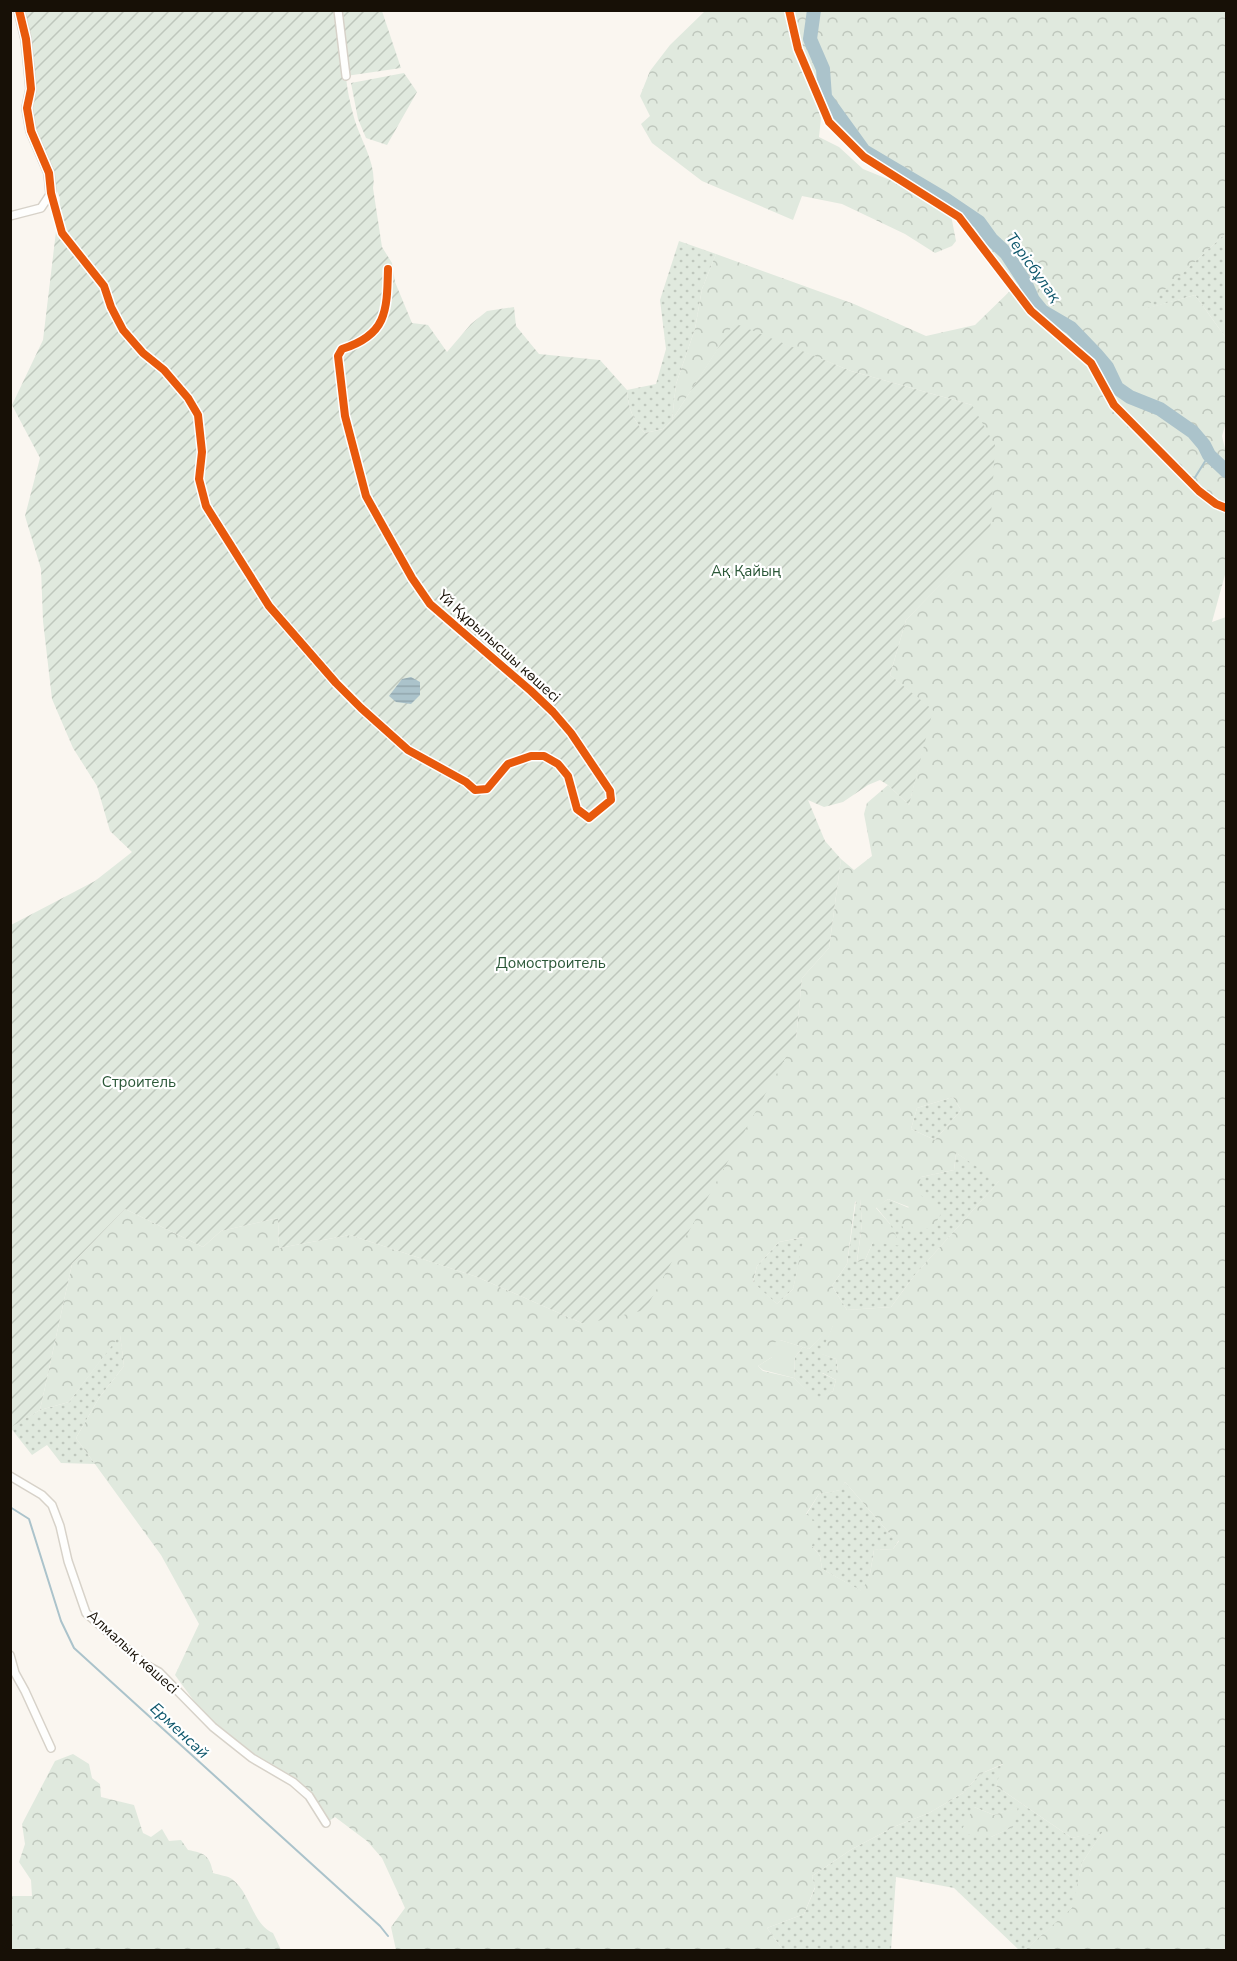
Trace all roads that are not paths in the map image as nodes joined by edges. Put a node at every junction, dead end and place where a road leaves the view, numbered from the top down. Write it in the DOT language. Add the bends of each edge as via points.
graph roads {
  1 [pos="19,10"];
  2 [pos="338,10"];
  3 [pos="789,10"];
  4 [pos="346,76"];
  5 [pos="51,193"];
  6 [pos="10,216"];
  7 [pos="388,269"];
  8 [pos="1227,508"];
  9 [pos="10,1476"];
  10 [pos="10,1655"];
  11 [pos="51,1748"];
  12 [pos="326,1823"];
  1 -- 5 [label="street" via="30,68 27,108 31,131 49,173"];
  2 -- 4 [label="street"];
  3 -- 8 [label="street" via="798,49 829,122 864,157 959,217 1031,311 1091,363 1114,405 1199,491"];
  5 -- 6 [label="street" via="41,208"];
  5 -- 7 [label="street, Үй Құрылысшы көшесі" via="62,233 104,286 123,330 164,370 198,415 200,479 206,506 269,606 336,683 408,750 475,790 487,789 508,764 544,756 568,776 577,809 589,818 611,800 610,791 571,733 531,691 430,604 366,496 345,416 338,356 342,349 371,336 382,320"];
  9 -- 12 [label="street, Алмалық көшесі" via="52,1505 86,1613 144,1664 159,1672 213,1727 309,1796"];
  10 -- 11 [label="street"];
}
